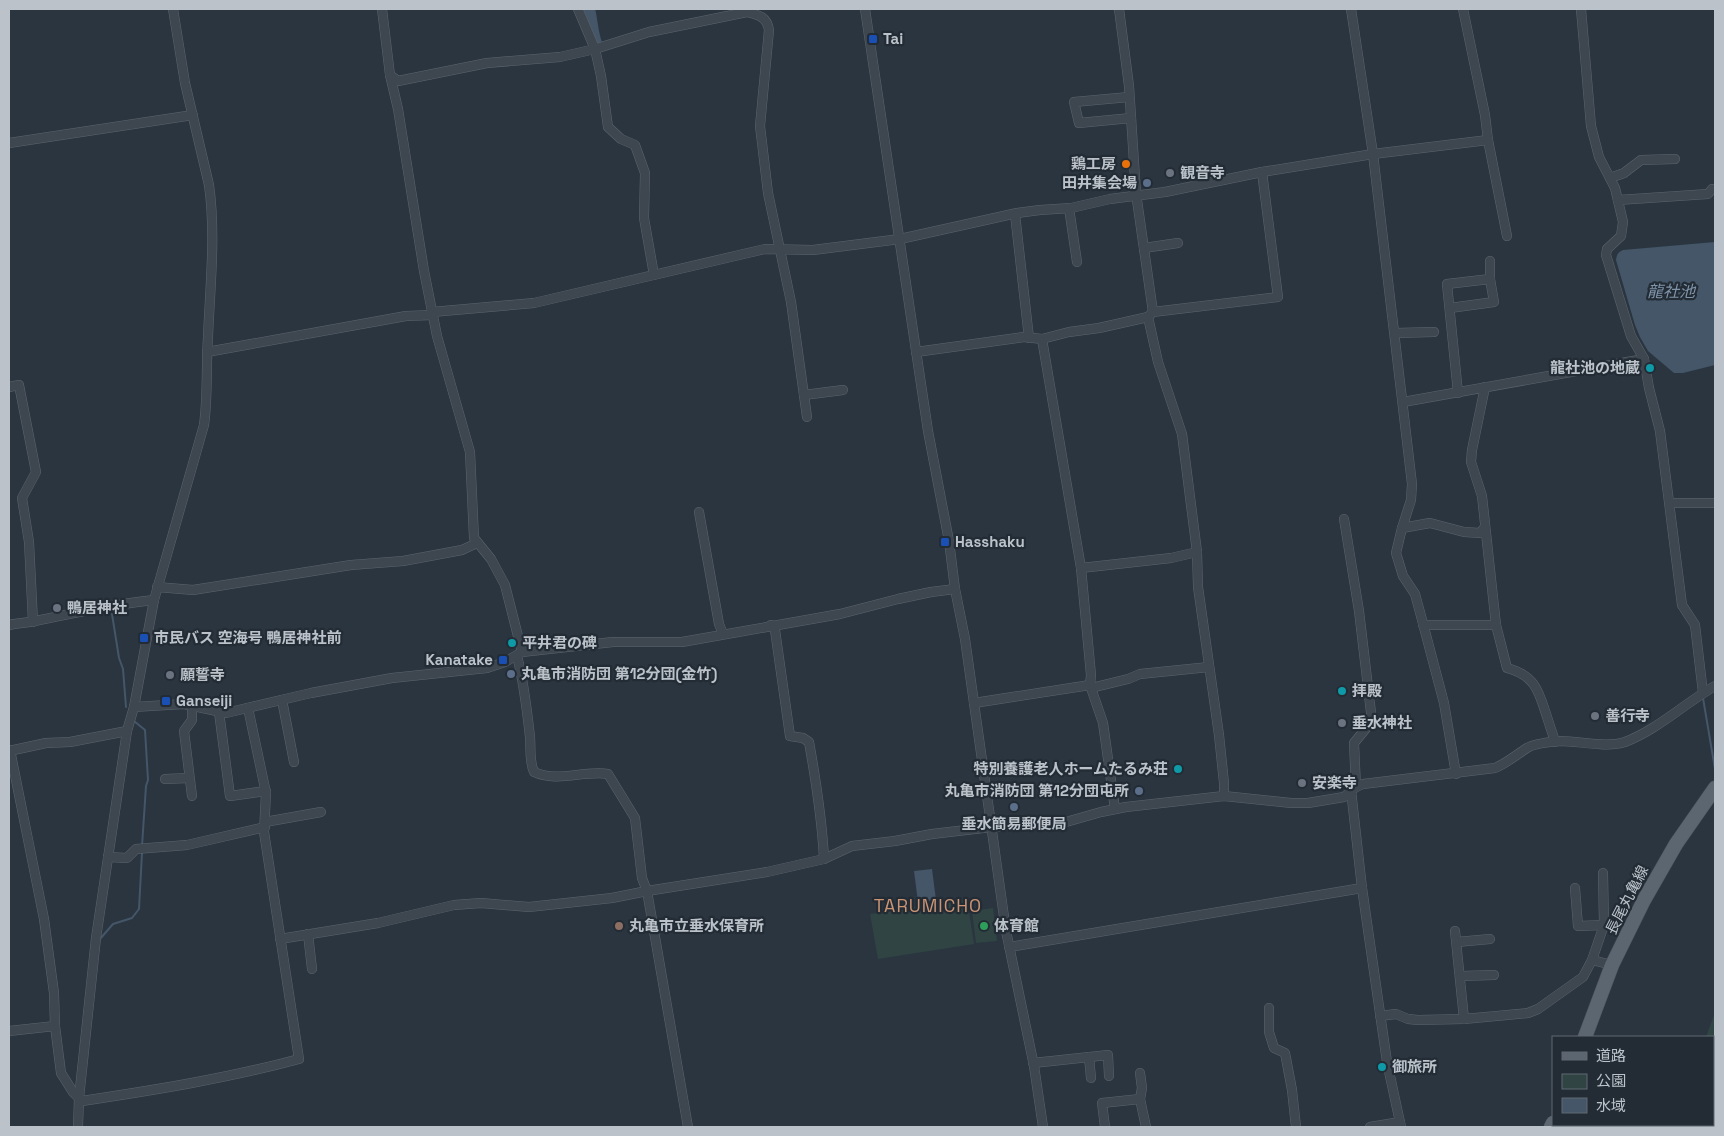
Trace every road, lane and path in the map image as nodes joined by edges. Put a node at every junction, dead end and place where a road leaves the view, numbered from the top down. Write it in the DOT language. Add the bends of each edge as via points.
graph roads {
  1 [pos="173,9"];
  2 [pos="382,9"];
  3 [pos="578,9"];
  4 [pos="865,9"];
  5 [pos="1119,9"];
  6 [pos="1351,9"];
  7 [pos="1463,9"];
  8 [pos="1581,9"];
  9 [pos="747,10"];
  10 [pos="595,49"];
  11 [pos="390,75"];
  12 [pos="1130,97"];
  13 [pos="193,115"];
  14 [pos="1131,118"];
  15 [pos="1488,140"];
  16 [pos="9,143"];
  17 [pos="1373,154"];
  18 [pos="1675,159"];
  19 [pos="1262,172"];
  20 [pos="1610,178"];
  21 [pos="1715,189"];
  22 [pos="1137,196"];
  23 [pos="1618,200"];
  24 [pos="1069,208"];
  25 [pos="1015,214"];
  26 [pos="1507,236"];
  27 [pos="900,239"];
  28 [pos="1178,243"];
  29 [pos="1144,248"];
  30 [pos="780,249"];
  31 [pos="1490,261"];
  32 [pos="1077,262"];
  33 [pos="654,275"];
  34 [pos="1490,279"];
  35 [pos="1450,308"];
  36 [pos="433,313"];
  37 [pos="1150,314"];
  38 [pos="1434,332"];
  39 [pos="1395,333"];
  40 [pos="1029,338"];
  41 [pos="1042,339"];
  42 [pos="207,352"];
  43 [pos="916,352"];
  44 [pos="1644,359"];
  45 [pos="9,387"];
  46 [pos="1485,388"];
  47 [pos="843,390"];
  48 [pos="1458,393"];
  49 [pos="804,395"];
  50 [pos="1402,402"];
  51 [pos="807,417"];
  52 [pos="1715,502"];
  53 [pos="1670,503"];
  54 [pos="699,512"];
  55 [pos="1344,520"];
  56 [pos="1485,527"];
  57 [pos="1402,528"];
  58 [pos="477,543"];
  59 [pos="1197,552"];
  60 [pos="1081,568"];
  61 [pos="157,587"];
  62 [pos="955,590"];
  63 [pos="154,600"];
  64 [pos="32,622"];
  65 [pos="1423,624"];
  66 [pos="9,625"];
  67 [pos="771,625"];
  68 [pos="1496,625"];
  69 [pos="723,634"];
  70 [pos="520,654"];
  71 [pos="1209,667"];
  72 [pos="1091,686"];
  73 [pos="1715,686"];
  74 [pos="1703,693"];
  75 [pos="282,700"];
  76 [pos="974,703"];
  77 [pos="192,706"];
  78 [pos="134,707"];
  79 [pos="248,708"];
  80 [pos="219,712"];
  81 [pos="127,731"];
  82 [pos="1555,742"];
  83 [pos="10,751"];
  84 [pos="294,762"];
  85 [pos="1456,774"];
  86 [pos="190,778"];
  87 [pos="165,779"];
  88 [pos="1715,788"];
  89 [pos="1353,789"];
  90 [pos="266,791"];
  91 [pos="192,796"];
  92 [pos="1224,796"];
  93 [pos="1115,809"];
  94 [pos="321,812"];
  95 [pos="265,825"];
  96 [pos="992,827"];
  97 [pos="108,857"];
  98 [pos="824,859"];
  99 [pos="1603,873"];
  100 [pos="1362,888"];
  101 [pos="1575,888"];
  102 [pos="647,891"];
  103 [pos="1604,925"];
  104 [pos="1456,931"];
  105 [pos="308,934"];
  106 [pos="280,939"];
  107 [pos="1490,939"];
  108 [pos="1457,942"];
  109 [pos="1009,947"];
  110 [pos="1592,960"];
  111 [pos="1612,966"];
  112 [pos="312,969"];
  113 [pos="1494,975"];
  114 [pos="1461,976"];
  115 [pos="1269,1008"];
  116 [pos="1380,1016"];
  117 [pos="1464,1019"];
  118 [pos="55,1026"];
  119 [pos="9,1031"];
  120 [pos="1585,1036"];
  121 [pos="1089,1057"];
  122 [pos="1033,1063"];
  123 [pos="1140,1073"];
  124 [pos="1109,1076"];
  125 [pos="1091,1078"];
  126 [pos="80,1099"];
  127 [pos="1140,1099"];
  128 [pos="1401,1124"];
  129 [pos="78,1127"];
  130 [pos="688,1127"];
  131 [pos="1044,1127"];
  132 [pos="1105,1127"];
  133 [pos="1146,1127"];
  134 [pos="1296,1127"];
  135 [pos="1370,1127"];
  1 -- 13 [label="street"];
  2 -- 11 [label="street"];
  3 -- 10 [label="street"];
  4 -- 27 [label="street"];
  5 -- 12 [label="street"];
  6 -- 17 [label="street"];
  7 -- 15 [label="street" via="1486,115"];
  8 -- 20 [label="street" via="1591,126 1599,157"];
  9 -- 10 [label="street" via="648,32"];
  9 -- 30 [label="street" via="765,18 768,25 760,126 768,193"];
  10 -- 11 [label="street" via="487,63 398,81"];
  10 -- 33 [label="street" via="608,127 620,139 636,144 645,172 644,218"];
  11 -- 36 [label="street"];
  12 -- 14 [label="street"];
  12 -- 14 [label="street" via="1074,102 1079,123"];
  13 -- 16 [label="street"];
  13 -- 42 [label="street" via="212,204"];
  14 -- 22 [label="street"];
  15 -- 17 [label="street"];
  15 -- 26 [label="street"];
  17 -- 19 [label="street"];
  17 -- 39 [label="street"];
  18 -- 20 [label="street" via="1641,160 1624,173"];
  19 -- 22 [label="street"];
  19 -- 37 [label="street" via="1278,297"];
  20 -- 23 [label="street"];
  21 -- 23 [label="street" via="1708,194"];
  22 -- 24 [label="street"];
  22 -- 29 [label="street"];
  23 -- 44 [label="street" via="1623,222 1621,236 1606,254 1631,336"];
  24 -- 25 [label="street"];
  24 -- 32 [label="street"];
  25 -- 27 [label="street"];
  25 -- 40 [label="street"];
  27 -- 30 [label="street" via="813,250"];
  27 -- 43 [label="street"];
  28 -- 29 [label="street"];
  29 -- 37 [label="street"];
  30 -- 33 [label="street" via="765,249"];
  30 -- 49 [label="street"];
  31 -- 34 [label="street"];
  33 -- 36 [label="street" via="534,303"];
  34 -- 35 [label="street" via="1447,284"];
  34 -- 35 [label="street" via="1494,302"];
  35 -- 48 [label="street"];
  36 -- 42 [label="street"];
  36 -- 58 [label="street" via="470,452 474,538"];
  37 -- 41 [label="street"];
  37 -- 59 [label="street" via="1158,362 1182,434"];
  38 -- 39 [label="street"];
  39 -- 50 [label="street"];
  40 -- 41 [label="street"];
  40 -- 43 [label="street"];
  41 -- 60 [label="street"];
  42 -- 61 [label="street" via="204,425"];
  43 -- 62 [label="street"];
  44 -- 46 [label="street"];
  44 -- 53 [label="street" via="1660,431"];
  45 -- 64 [label="street" via="19,385 36,472 22,498 29,542"];
  46 -- 48 [label="street"];
  46 -- 56 [label="street" via="1471,462 1482,496"];
  47 -- 49 [label="street"];
  48 -- 50 [label="street"];
  49 -- 51 [label="street"];
  50 -- 57 [label="street" via="1412,484 1411,500"];
  52 -- 53 [label="street"];
  53 -- 74 [label="street" via="1682,605 1695,625"];
  54 -- 69 [label="street"];
  55 -- 89 [label="street" via="1372,721 1354,743"];
  56 -- 57 [label="street" via="1480,533 1430,523"];
  56 -- 68 [label="street"];
  57 -- 65 [label="street" via="1396,553 1403,576 1415,594"];
  58 -- 61 [label="street" via="462,550 402,561 351,565 194,590"];
  58 -- 70 [label="street" via="506,585"];
  59 -- 60 [label="street"];
  59 -- 71 [label="street" via="1198,587"];
  60 -- 72 [label="street"];
  61 -- 63 [label="street"];
  62 -- 67 [label="street" via="931,592 840,614"];
  62 -- 76 [label="street"];
  63 -- 64 [label="street" via="77,611"];
  63 -- 78 [label="street"];
  64 -- 66 [label="street"];
  65 -- 68 [label="street"];
  65 -- 85 [label="street" via="1444,702"];
  67 -- 69 [label="street"];
  67 -- 98 [label="street" via="775,630 790,736 809,742 822,821"];
  68 -- 82 [label="street" via="1507,668 1526,676 1536,686"];
  69 -- 70 [label="street" via="682,642 613,642"];
  70 -- 75 [label="street" via="487,668 392,678"];
  70 -- 102 [label="street" via="534,772 555,777 608,774 636,818 642,878"];
  71 -- 72 [label="street" via="1140,674"];
  71 -- 92 [label="street"];
  72 -- 76 [label="street"];
  72 -- 93 [label="street" via="1103,723"];
  73 -- 74 [label="street"];
  74 -- 82 [label="street" via="1625,742"];
  75 -- 79 [label="street"];
  75 -- 84 [label="street"];
  76 -- 96 [label="street"];
  77 -- 78 [label="street"];
  77 -- 80 [label="street"];
  77 -- 86 [label="street" via="192,720 184,731"];
  78 -- 81 [label="street"];
  79 -- 80 [label="street"];
  79 -- 90 [label="street"];
  80 -- 90 [label="street" via="230,796"];
  81 -- 83 [label="street"];
  81 -- 97 [label="street"];
  82 -- 85 [label="street" via="1533,745 1495,768"];
  83 -- 118 [label="street" via="44,919"];
  85 -- 89 [label="street" via="1370,783"];
  86 -- 87 [label="street"];
  86 -- 91 [label="street"];
  88 -- 111 [label="main road, 長尾丸亀線" via="1676,844"];
  89 -- 92 [label="street" via="1344,797 1291,804"];
  89 -- 100 [label="street"];
  90 -- 95 [label="street"];
  92 -- 93 [label="street"];
  93 -- 96 [label="street" via="1066,822"];
  94 -- 95 [label="street"];
  95 -- 97 [label="street" via="187,845 136,849 127,858"];
  95 -- 106 [label="street"];
  96 -- 98 [label="street" via="852,846"];
  96 -- 109 [label="street"];
  97 -- 126 [label="street" via="96,938"];
  98 -- 102 [label="street" via="767,872"];
  99 -- 103 [label="street"];
  100 -- 109 [label="street"];
  100 -- 116 [label="street"];
  101 -- 103 [label="street" via="1578,926"];
  102 -- 105 [label="street" via="529,907 481,903 454,906"];
  102 -- 130 [label="street"];
  103 -- 110 [label="street"];
  104 -- 108 [label="street"];
  105 -- 106 [label="street"];
  105 -- 112 [label="street"];
  106 -- 126 [label="street" via="299,1059 194,1082"];
  107 -- 108 [label="street"];
  108 -- 114 [label="street"];
  109 -- 122 [label="street"];
  110 -- 111 [label="street"];
  110 -- 117 [label="street" via="1583,977 1538,1009 1519,1015"];
  111 -- 120 [label="main road, 長尾丸亀線"];
  113 -- 114 [label="street"];
  114 -- 117 [label="street"];
  115 -- 134 [label="street" via="1269,1032 1274,1048 1285,1053"];
  116 -- 117 [label="street" via="1396,1014 1408,1020"];
  116 -- 128 [label="street"];
  118 -- 119 [label="street"];
  118 -- 126 [label="street" via="61,1073"];
  121 -- 122 [label="street"];
  121 -- 124 [label="street" via="1108,1055"];
  121 -- 125 [label="street"];
  122 -- 131 [label="street"];
  123 -- 127 [label="street"];
  126 -- 129 [label="street"];
  127 -- 132 [label="street" via="1102,1103"];
  127 -- 133 [label="street"];
  128 -- 135 [label="street"];
}
